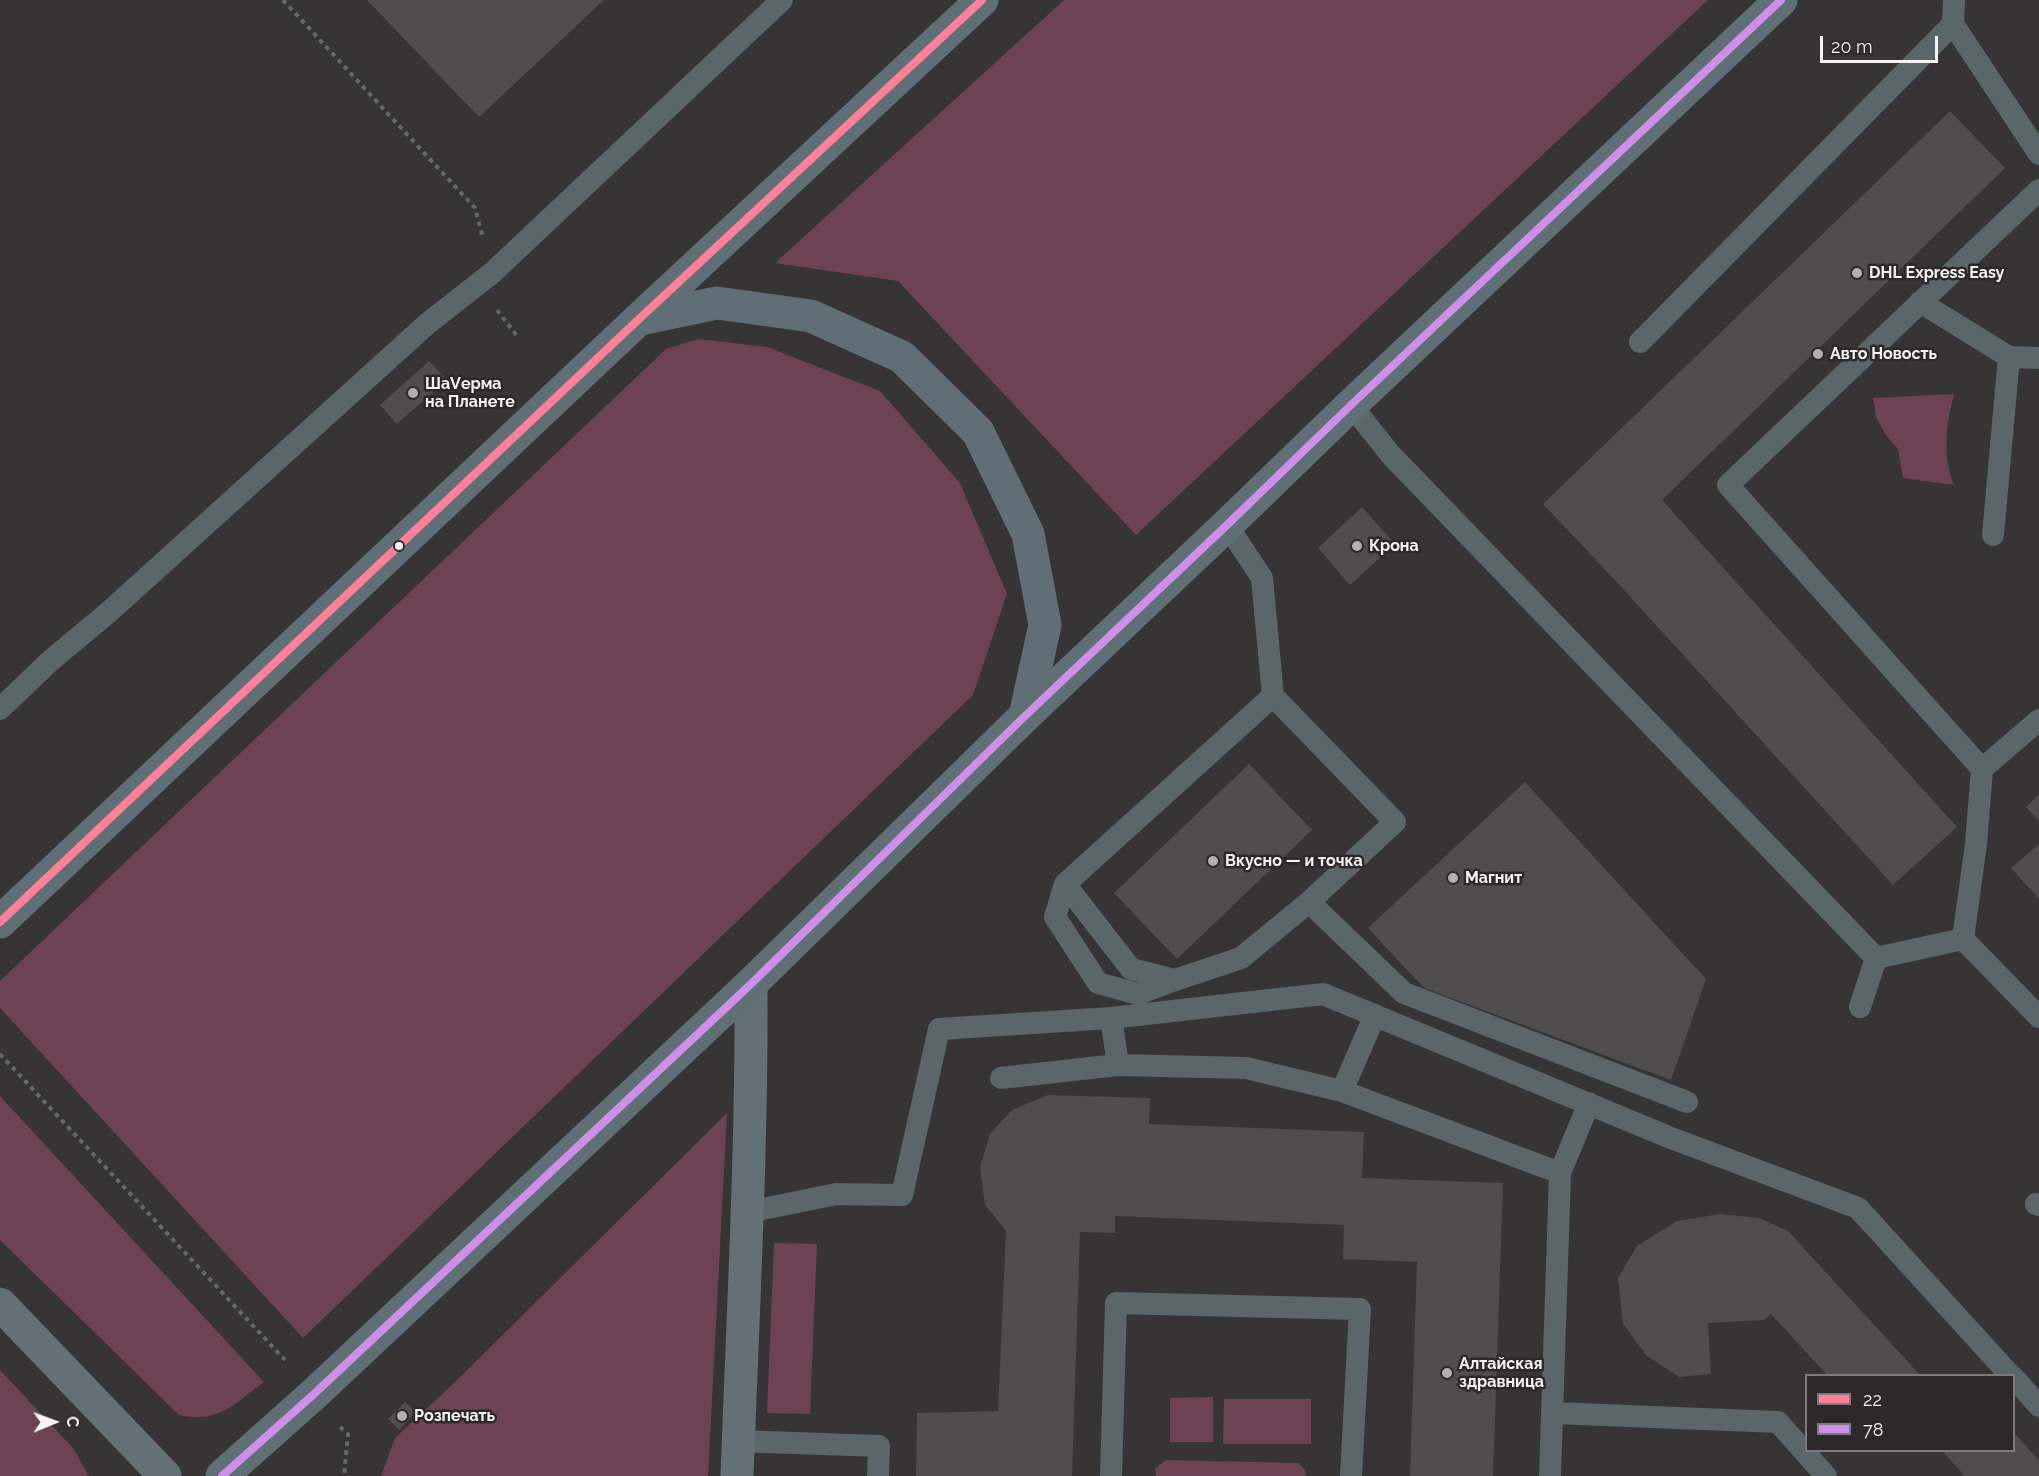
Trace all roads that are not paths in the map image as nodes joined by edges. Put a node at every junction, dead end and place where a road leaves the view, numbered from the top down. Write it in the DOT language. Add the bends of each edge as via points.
graph roads {
  1 [pos="782,0"];
  2 [pos="982,0"];
  3 [pos="1781,0"];
  4 [pos="1954,0"];
  5 [pos="1953,24"];
  6 [pos="2039,154"];
  7 [pos="2039,190"];
  8 [pos="1920,302"];
  9 [pos="639,319"];
  10 [pos="1640,342"];
  11 [pos="2009,357"];
  12 [pos="2039,358"];
  13 [pos="1350,405"];
  14 [pos="1227,525"];
  15 [pos="1993,535"];
  16 [pos="1273,696"];
  17 [pos="0,709"];
  18 [pos="1025,716"];
  19 [pos="2039,720"];
  20 [pos="1982,769"];
  21 [pos="1065,884"];
  22 [pos="1309,902"];
  23 [pos="0,922"];
  24 [pos="1963,939"];
  25 [pos="1876,958"];
  26 [pos="1175,980"];
  27 [pos="751,984"];
  28 [pos="1860,1007"];
  29 [pos="1375,1015"];
  30 [pos="2039,1017"];
  31 [pos="1111,1018"];
  32 [pos="1118,1065"];
  33 [pos="1001,1078"];
  34 [pos="1342,1091"];
  35 [pos="1687,1102"];
  36 [pos="1589,1103"];
  37 [pos="1560,1173"];
  38 [pos="748,1212"];
  39 [pos="0,1305"];
  40 [pos="2009,1374"];
  41 [pos="2015,1380"];
  42 [pos="2039,1406"];
  43 [pos="1553,1413"];
  44 [pos="738,1442"];
  45 [pos="1805,1452"];
  46 [pos="1805,1452"];
  47 [pos="165,1476"];
  48 [pos="222,1476"];
  49 [pos="737,1476"];
  50 [pos="878,1476"];
  51 [pos="1111,1476"];
  52 [pos="1351,1476"];
  53 [pos="1550,1476"];
  54 [pos="1826,1476"];
  1 -- 17 [label="lane" via="492,273 427,324"];
  2 -- 9 [label="main road"];
  3 -- 13 [label="main road"];
  4 -- 5 [label="lane"];
  5 -- 6 [label="lane"];
  5 -- 10 [label="lane"];
  7 -- 8 [label="lane"];
  8 -- 11 [label="lane"];
  8 -- 20 [label="lane" via="1728,485"];
  9 -- 18 [label="main road" via="717,303 811,316 902,357 978,432 1028,534 1045,625"];
  9 -- 23 [label="main road"];
  11 -- 12 [label="lane"];
  11 -- 15 [label="lane"];
  13 -- 14 [label="main road"];
  13 -- 25 [label="lane" via="1390,455"];
  14 -- 16 [label="lane" via="1262,578"];
  14 -- 18 [label="main road"];
  16 -- 21 [label="lane"];
  16 -- 22 [label="lane" via="1395,822"];
  18 -- 27 [label="main road"];
  19 -- 20 [label="lane"];
  20 -- 24 [label="lane"];
  21 -- 26 [label="lane" via="1131,969"];
  21 -- 26 [label="lane" via="1055,917 1098,983 1138,994"];
  22 -- 26 [label="lane" via="1241,958"];
  22 -- 35 [label="lane" via="1404,993"];
  24 -- 25 [label="lane"];
  24 -- 30 [label="lane"];
  25 -- 28 [label="lane"];
  27 -- 38 [label="street"];
  27 -- 48 [label="main road"];
  29 -- 31 [label="lane" via="1323,994"];
  29 -- 34 [label="lane"];
  29 -- 36 [label="lane"];
  31 -- 32 [label="lane"];
  31 -- 38 [label="lane" via="939,1029 902,1195 836,1194"];
  32 -- 33 [label="lane"];
  32 -- 34 [label="lane" via="1246,1068"];
  34 -- 37 [label="lane"];
  36 -- 37 [label="lane"];
  36 -- 40 [label="lane" via="1858,1208"];
  37 -- 43 [label="lane"];
  38 -- 44 [label="street"];
  39 -- 47 [label="street"];
  41 -- 42 [label="lane"];
  43 -- 45 [label="lane" via="1779,1422"];
  43 -- 53 [label="lane"];
  44 -- 49 [label="street"];
  44 -- 50 [label="lane" via="879,1446"];
  46 -- 54 [label="lane"];
  51 -- 52 [label="lane" via="1116,1303 1360,1309"];
}
